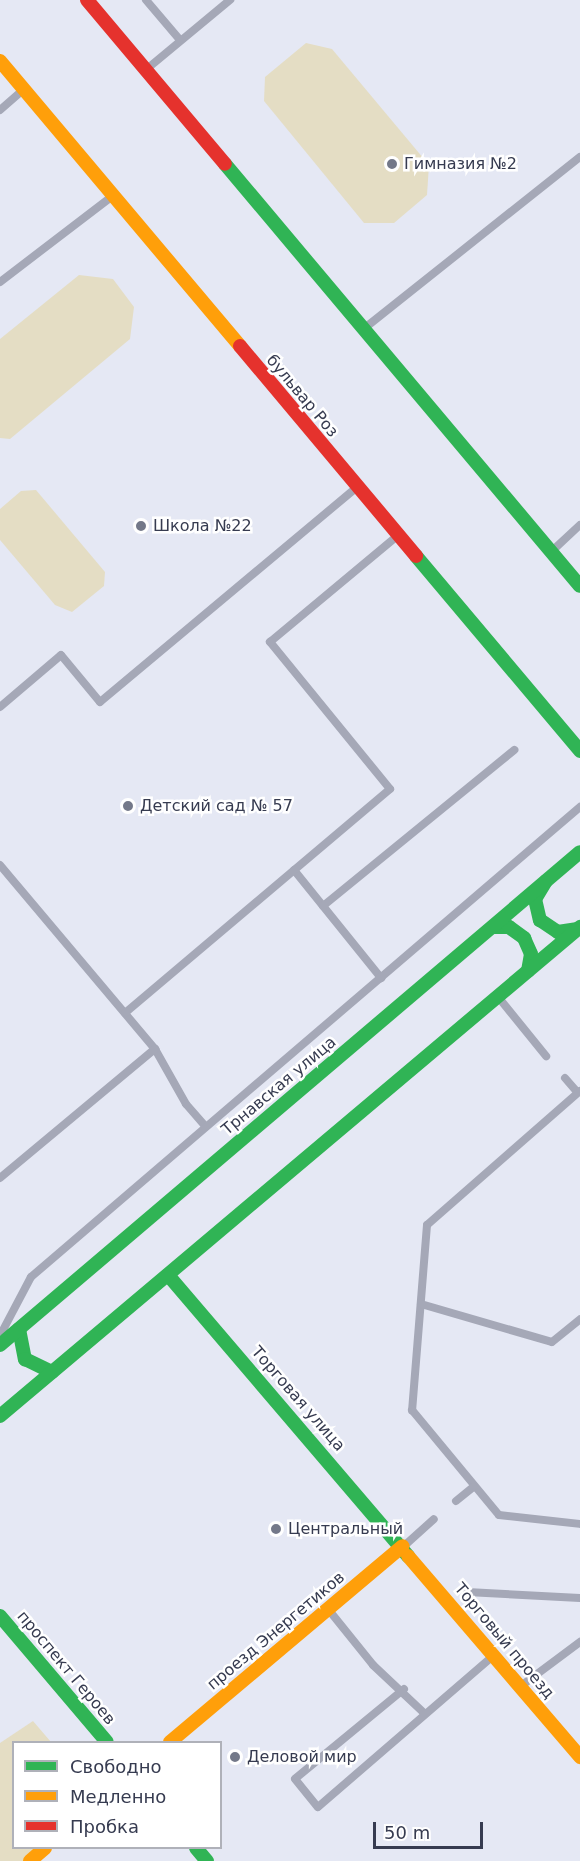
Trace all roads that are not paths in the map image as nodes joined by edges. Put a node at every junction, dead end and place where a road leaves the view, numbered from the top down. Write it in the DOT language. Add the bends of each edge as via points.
graph roads {
  1 [pos="87,0"];
  2 [pos="146,0"];
  3 [pos="230,0"];
  4 [pos="180,40"];
  5 [pos="0,61"];
  6 [pos="146,70"];
  7 [pos="24,90"];
  8 [pos="0,110"];
  9 [pos="580,157"];
  10 [pos="113,196"];
  11 [pos="0,282"];
  12 [pos="363,329"];
  13 [pos="357,487"];
  14 [pos="580,525"];
  15 [pos="398,536"];
  16 [pos="551,552"];
  17 [pos="580,586"];
  18 [pos="0,706"];
  19 [pos="514,750"];
  20 [pos="580,751"];
  21 [pos="580,807"];
  22 [pos="580,852"];
  23 [pos="0,865"];
  24 [pos="294,870"];
  25 [pos="546,881"];
  26 [pos="323,906"];
  27 [pos="492,927"];
  28 [pos="579,928"];
  29 [pos="528,971"];
  30 [pos="381,978"];
  31 [pos="498,997"];
  32 [pos="125,1013"];
  33 [pos="155,1049"];
  34 [pos="546,1056"];
  35 [pos="565,1078"];
  36 [pos="578,1091"];
  37 [pos="206,1127"];
  38 [pos="0,1178"];
  39 [pos="168,1275"];
  40 [pos="421,1304"];
  41 [pos="580,1319"];
  42 [pos="19,1329"];
  43 [pos="0,1335"];
  44 [pos="0,1345"];
  45 [pos="52,1372"];
  46 [pos="0,1416"];
  47 [pos="473,1486"];
  48 [pos="456,1500"];
  49 [pos="434,1519"];
  50 [pos="580,1524"];
  51 [pos="403,1546"];
  52 [pos="467,1592"];
  53 [pos="580,1598"];
  54 [pos="328,1609"];
  55 [pos="0,1616"];
  56 [pos="580,1642"];
  57 [pos="494,1654"];
  58 [pos="521,1686"];
  59 [pos="404,1689"];
  60 [pos="425,1714"];
  61 [pos="105,1741"];
  62 [pos="172,1741"];
  63 [pos="580,1757"];
  64 [pos="44,1849"];
  65 [pos="197,1849"];
  66 [pos="30,1861"];
  67 [pos="207,1861"];
  1 -- 6 [label="street"];
  2 -- 4 [label="lane"];
  3 -- 4 [label="lane"];
  4 -- 6 [label="lane"];
  5 -- 7 [label="street, бульвар Роз"];
  6 -- 12 [label="street"];
  7 -- 8 [label="lane"];
  7 -- 10 [label="street, бульвар Роз"];
  9 -- 12 [label="lane"];
  10 -- 11 [label="lane"];
  10 -- 13 [label="street, бульвар Роз"];
  12 -- 16 [label="street"];
  13 -- 15 [label="street, бульвар Роз"];
  13 -- 18 [label="lane" via="100,702 61,655"];
  14 -- 16 [label="lane"];
  15 -- 20 [label="street, бульвар Роз"];
  15 -- 24 [label="lane" via="270,642 390,789"];
  16 -- 17 [label="street"];
  19 -- 26 [label="lane"];
  21 -- 30 [label="lane"];
  22 -- 25 [label="street, Трнавская улица"];
  23 -- 32 [label="lane"];
  24 -- 26 [label="lane"];
  24 -- 32 [label="lane"];
  25 -- 27 [label="street, Трнавская улица"];
  25 -- 28 [label="street" via="535,899 540,920 558,932"];
  26 -- 30 [label="lane"];
  27 -- 29 [label="street" via="509,927 524,938 531,954"];
  27 -- 42 [label="street, Трнавская улица"];
  28 -- 29 [label="street"];
  29 -- 31 [label="street"];
  30 -- 37 [label="lane"];
  31 -- 34 [label="lane"];
  31 -- 39 [label="street"];
  32 -- 33 [label="lane"];
  33 -- 37 [label="lane" via="186,1104"];
  33 -- 38 [label="lane"];
  35 -- 36 [label="lane"];
  36 -- 40 [label="lane" via="427,1225"];
  37 -- 43 [label="lane" via="31,1277"];
  39 -- 45 [label="street"];
  39 -- 51 [label="street, Торговая улица"];
  40 -- 41 [label="lane" via="552,1342"];
  40 -- 47 [label="lane" via="412,1410"];
  42 -- 44 [label="street, Трнавская улица"];
  42 -- 45 [label="street" via="25,1359"];
  45 -- 46 [label="street"];
  47 -- 48 [label="lane"];
  47 -- 50 [label="lane" via="499,1515"];
  49 -- 51 [label="lane"];
  51 -- 54 [label="street, проезд Энергетиков"];
  51 -- 57 [label="street, Торговый проезд"];
  52 -- 53 [label="lane"];
  54 -- 59 [label="lane" via="373,1665"];
  54 -- 62 [label="street, проезд Энергетиков"];
  55 -- 61 [label="street, проспект Героев"];
  56 -- 58 [label="lane"];
  57 -- 58 [label="street, Торговый проезд"];
  57 -- 60 [label="lane"];
  58 -- 63 [label="street, Торговый проезд"];
  59 -- 60 [label="lane"];
  59 -- 60 [label="lane" via="295,1779 318,1807"];
  64 -- 66 [label="street"];
  65 -- 67 [label="street"];
}
